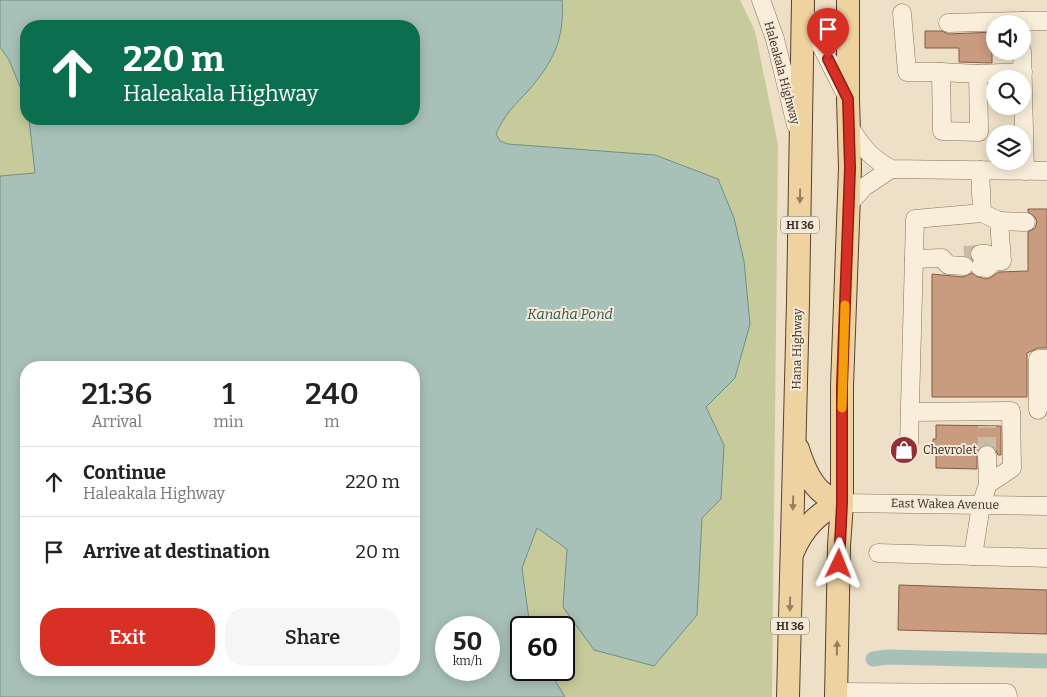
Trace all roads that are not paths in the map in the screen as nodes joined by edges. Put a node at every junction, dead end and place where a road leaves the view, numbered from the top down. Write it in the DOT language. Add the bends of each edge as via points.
graph roads {
  1 [pos="761,0"];
  2 [pos="848,0"];
  3 [pos="801,3"];
  4 [pos="902,13"];
  5 [pos="1047,21"];
  6 [pos="986,22"];
  7 [pos="1031,22"];
  8 [pos="948,23"];
  9 [pos="941,72"];
  10 [pos="978,74"];
  11 [pos="986,74"];
  12 [pos="848,99"];
  13 [pos="1023,115"];
  14 [pos="848,125"];
  15 [pos="801,147"];
  16 [pos="891,169"];
  17 [pos="980,170"];
  18 [pos="1024,171"];
  19 [pos="1047,171"];
  20 [pos="848,205"];
  21 [pos="982,212"];
  22 [pos="999,221"];
  23 [pos="1026,222"];
  24 [pos="914,259"];
  25 [pos="1047,359"];
  26 [pos="1043,410"];
  27 [pos="1011,411"];
  28 [pos="910,412"];
  29 [pos="795,436"];
  30 [pos="909,443"];
  31 [pos="987,455"];
  32 [pos="988,484"];
  33 [pos="842,503"];
  34 [pos="981,505"];
  35 [pos="1047,506"];
  36 [pos="878,552"];
  37 [pos="792,555"];
  38 [pos="973,556"];
  39 [pos="1047,558"];
  40 [pos="836,694"];
  41 [pos="881,694"];
  42 [pos="1001,696"];
  43 [pos="788,697"];
  1 -- 15 [label="street, Haleakala Highway" via="775,39"];
  2 -- 12 [label="main road"];
  3 -- 12 [label="street"];
  3 -- 15 [label="main road, Hana Highway / HI 36"];
  4 -- 9 [label="street" via="908,72"];
  5 -- 7 [label="street"];
  6 -- 8 [label="street"];
  9 -- 10 [label="street"];
  9 -- 10 [label="street" via="942,131 979,132"];
  10 -- 11 [label="street"];
  12 -- 14 [label="main road"];
  13 -- 18 [label="street"];
  14 -- 16 [label="street" via="874,159"];
  14 -- 20 [label="main road"];
  15 -- 29 [label="main road, Hana Highway / HI 36, one-way"];
  16 -- 17 [label="street"];
  16 -- 20 [label="street" via="864,187"];
  17 -- 18 [label="street"];
  17 -- 21 [label="street"];
  18 -- 19 [label="street"];
  20 -- 33 [label="main road"];
  21 -- 22 [label="street"];
  21 -- 24 [label="street" via="915,219"];
  22 -- 23 [label="street"];
  22 -- 24 [label="street" via="1002,261 948,265 942,258"];
  24 -- 28 [label="street"];
  25 -- 26 [label="street" via="1038,359"];
  26 -- 27 [label="street"];
  27 -- 28 [label="street" via="987,418"];
  27 -- 32 [label="street" via="1012,468"];
  28 -- 30 [label="street"];
  29 -- 33 [label="main road, HI 36" via="802,461 814,484 823,494"];
  29 -- 37 [label="main road, Hana Highway / HI 36, one-way"];
  31 -- 32 [label="street"];
  32 -- 34 [label="street"];
  33 -- 34 [label="street, East Wakea Avenue"];
  33 -- 37 [label="main road, HI 36" via="829,508 812,522 801,535"];
  40 -- 33 [label="main road, one-way"];
  34 -- 35 [label="street, East Wakea Avenue"];
  34 -- 38 [label="street"];
  36 -- 38 [label="street"];
  37 -- 43 [label="main road, Hana Highway / HI 36, one-way"];
  38 -- 39 [label="street"];
  40 -- 41 [label="street"];
  41 -- 42 [label="street"];
}
